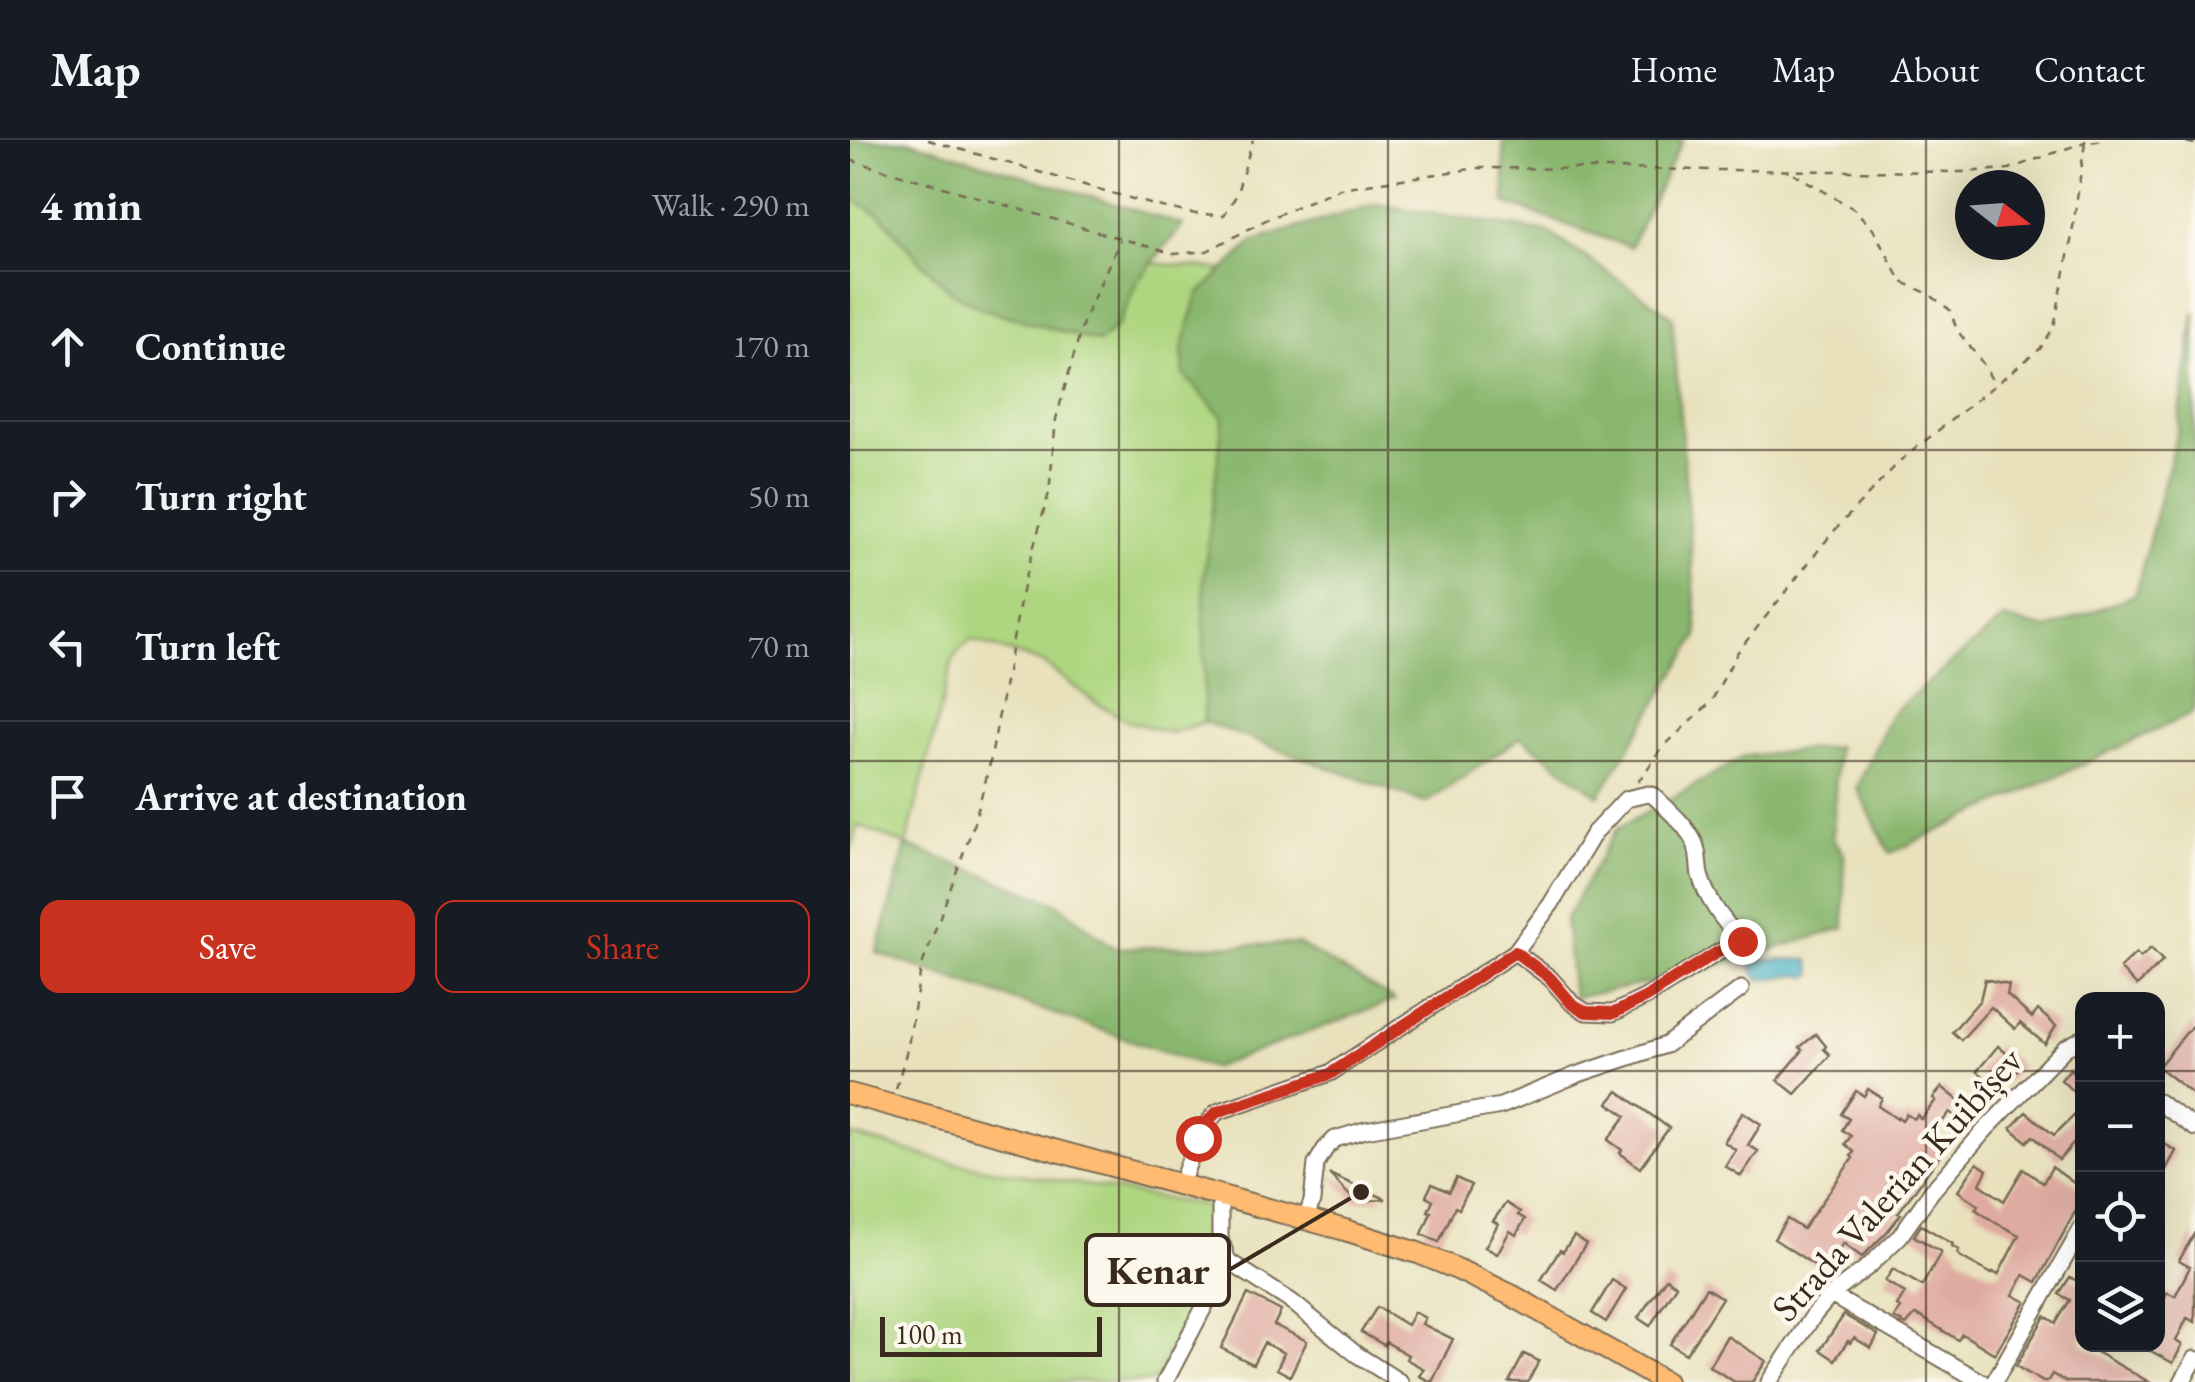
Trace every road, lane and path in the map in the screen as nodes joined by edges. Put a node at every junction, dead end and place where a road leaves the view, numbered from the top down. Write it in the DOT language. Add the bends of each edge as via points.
graph roads {
  1 [pos="928,140"];
  2 [pos="1253,140"];
  3 [pos="2107,140"];
  4 [pos="2172,140"];
  5 [pos="2085,141"];
  6 [pos="2195,144"];
  7 [pos="850,160"];
  8 [pos="1792,172"];
  9 [pos="1121,238"];
  10 [pos="1994,386"];
  11 [pos="1626,799"];
  12 [pos="1515,952"];
  13 [pos="1741,989"];
  14 [pos="2075,1043"];
  15 [pos="850,1094"];
  16 [pos="892,1106"];
  17 [pos="2165,1109"];
  18 [pos="2195,1128"];
  19 [pos="1180,1184"];
  20 [pos="1220,1195"];
  21 [pos="1306,1219"];
  22 [pos="2075,1240"];
  23 [pos="1228,1261"];
  24 [pos="1831,1296"];
  25 [pos="2195,1358"];
  26 [pos="2185,1381"];
  27 [pos="1165,1382"];
  28 [pos="1400,1382"];
  29 [pos="1665,1382"];
  30 [pos="1769,1382"];
  31 [pos="1982,1382"];
  32 [pos="1994,1382"];
  1 -- 2 [label="path" via="1157,206 1224,215"];
  3 -- 5 [label="path"];
  4 -- 6 [label="path"];
  5 -- 8 [label="path" via="2009,169"];
  5 -- 10 [label="path" via="2054,327 2040,349"];
  7 -- 9 [label="path"];
  8 -- 9 [label="path" via="1478,168 1340,188 1207,251 1174,254"];
  8 -- 10 [label="path" via="1854,208 1902,282 1950,310"];
  9 -- 16 [label="path" via="1084,320 1056,419 1049,493 1024,581 989,768 922,968"];
  10 -- 11 [label="path" via="1901,460 1834,532 1737,653 1711,702 1662,748"];
  11 -- 12 [label="street" via="1594,833"];
  11 -- 12 [label="street" via="1654,796 1682,823 1696,845 1710,901 1742,941 1614,1013 1572,1004"];
  12 -- 19 [label="street" via="1330,1074 1217,1112 1198,1138"];
  13 -- 21 [label="street" via="1666,1044 1502,1106 1335,1139 1316,1164"];
  14 -- 24 [label="street, Strada Valerian Kuibîșev" via="1985,1130 1900,1236"];
  15 -- 16 [label="main road"];
  16 -- 19 [label="main road"];
  17 -- 18 [label="street"];
  19 -- 20 [label="main road"];
  20 -- 21 [label="main road"];
  20 -- 23 [label="street" via="1220,1238"];
  21 -- 29 [label="main road" via="1457,1269"];
  22 -- 32 [label="street"];
  23 -- 27 [label="street"];
  23 -- 28 [label="street"];
  24 -- 30 [label="street, Strada Valerian Kuibîșev"];
  24 -- 31 [label="street"];
  25 -- 26 [label="street"];
}
